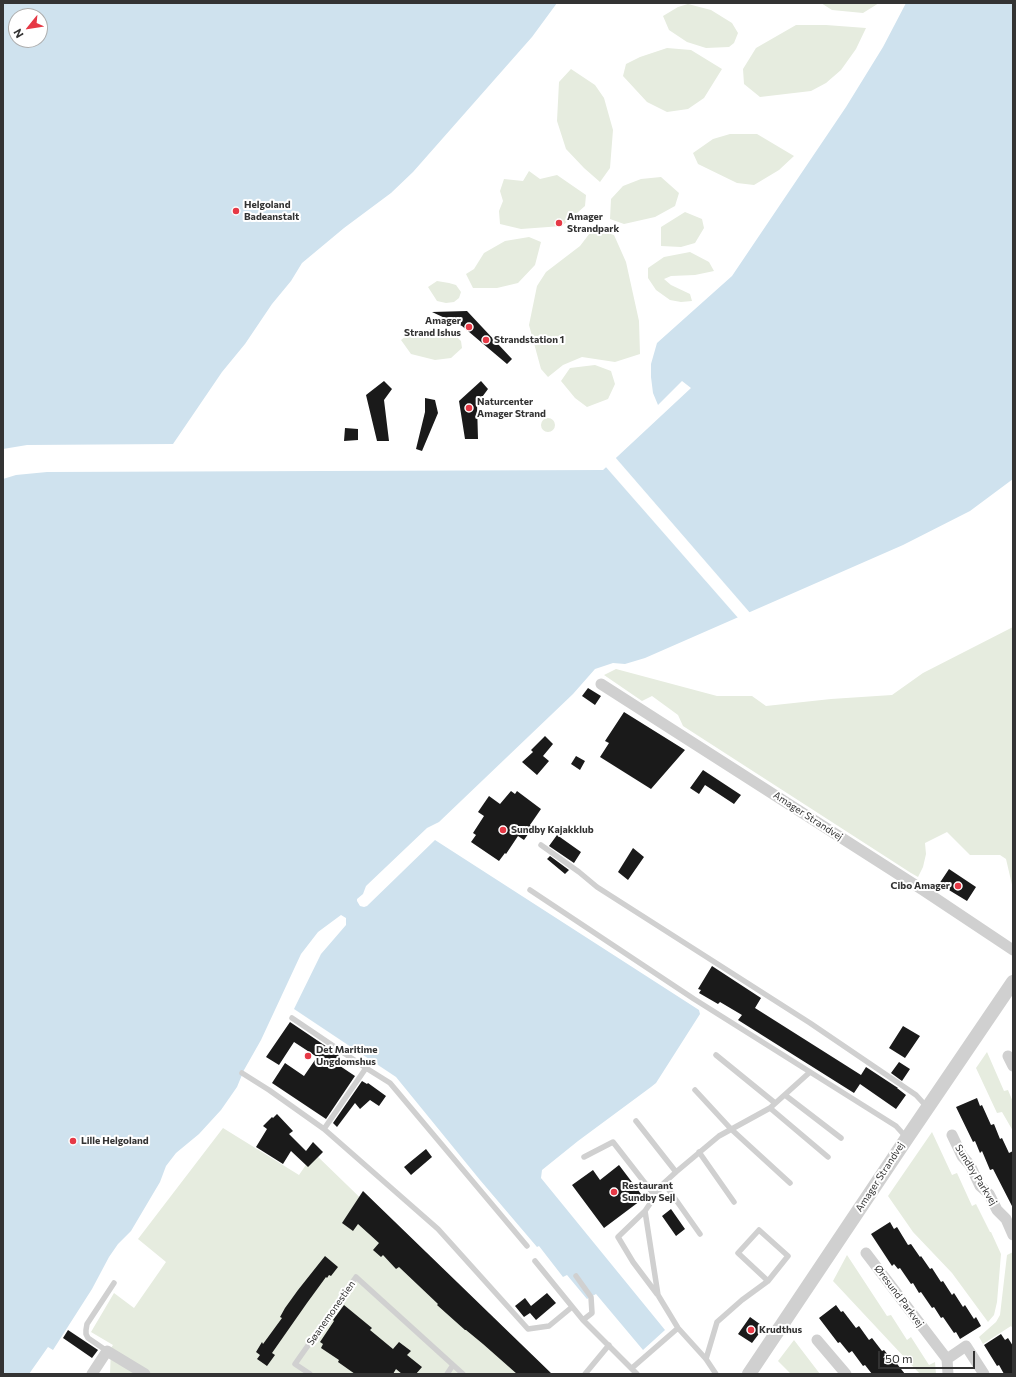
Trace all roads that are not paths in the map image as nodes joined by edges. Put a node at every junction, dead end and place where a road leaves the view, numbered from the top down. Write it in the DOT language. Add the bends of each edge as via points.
graph roads {
  1 [pos="601,684"];
  2 [pos="540,845"];
  3 [pos="530,890"];
  4 [pos="1013,950"];
  5 [pos="1013,982"];
  6 [pos="292,1018"];
  7 [pos="716,1055"];
  8 [pos="366,1068"];
  9 [pos="810,1072"];
  10 [pos="242,1073"];
  11 [pos="695,1090"];
  12 [pos="785,1095"];
  13 [pos="775,1103"];
  14 [pos="928,1107"];
  15 [pos="770,1108"];
  16 [pos="636,1120"];
  17 [pos="324,1129"];
  18 [pos="731,1129"];
  19 [pos="952,1135"];
  20 [pos="841,1138"];
  21 [pos="907,1138"];
  22 [pos="700,1152"];
  23 [pos="584,1157"];
  24 [pos="828,1157"];
  25 [pos="676,1172"];
  26 [pos="664,1183"];
  27 [pos="790,1183"];
  28 [pos="655,1196"];
  29 [pos="734,1202"];
  30 [pos="645,1211"];
  31 [pos="700,1234"];
  32 [pos="1013,1235"];
  33 [pos="527,1246"];
  34 [pos="866,1252"];
  35 [pos="535,1262"];
  36 [pos="576,1276"];
  37 [pos="768,1281"];
  38 [pos="114,1283"];
  39 [pos="658,1295"];
  40 [pos="572,1307"];
  41 [pos="583,1320"];
  42 [pos="678,1328"];
  43 [pos="818,1340"];
  44 [pos="609,1345"];
  45 [pos="107,1351"];
  46 [pos="706,1359"];
  47 [pos="947,1359"];
  48 [pos="453,1365"];
  49 [pos="632,1368"];
  50 [pos="92,1374"];
  51 [pos="145,1374"];
  52 [pos="310,1374"];
  53 [pos="447,1374"];
  54 [pos="463,1374"];
  55 [pos="585,1374"];
  56 [pos="637,1374"];
  57 [pos="716,1374"];
  58 [pos="749,1374"];
  59 [pos="846,1374"];
  60 [pos="948,1374"];
  61 [pos="984,1374"];
  1 -- 4 [label="street, Amager Strandvej"];
  2 -- 14 [label="lane" via="597,887 810,1023 916,1095"];
  3 -- 9 [label="lane" via="694,999"];
  5 -- 14 [label="street, Amager Strandvej"];
  6 -- 8 [label="lane"];
  7 -- 13 [label="lane"];
  8 -- 17 [label="lane"];
  8 -- 33 [label="lane" via="390,1083"];
  9 -- 12 [label="lane"];
  9 -- 21 [label="lane" via="896,1126"];
  10 -- 17 [label="lane"];
  11 -- 18 [label="lane"];
  12 -- 13 [label="lane"];
  12 -- 20 [label="lane"];
  13 -- 15 [label="lane"];
  14 -- 21 [label="street, Amager Strandvej"];
  15 -- 18 [label="lane"];
  15 -- 24 [label="lane"];
  16 -- 25 [label="lane"];
  17 -- 40 [label="lane" via="438,1229 528,1329 549,1326"];
  18 -- 22 [label="lane"];
  18 -- 27 [label="lane"];
  19 -- 32 [label="street, Sundby Parkvej" via="980,1186 989,1194"];
  21 -- 58 [label="street, Amager Strandvej"];
  22 -- 25 [label="lane"];
  22 -- 29 [label="lane"];
  23 -- 28 [label="lane" via="613,1142"];
  25 -- 26 [label="lane"];
  26 -- 28 [label="lane"];
  26 -- 31 [label="lane"];
  28 -- 30 [label="lane"];
  30 -- 39 [label="lane"];
  30 -- 39 [label="lane" via="618,1237"];
  34 -- 47 [label="street, Øresund Parkvej"];
  35 -- 40 [label="lane"];
  36 -- 41 [label="lane" via="591,1297 592,1313"];
  37 -- 37 [label="lane" via="788,1256 759,1230 738,1253"];
  37 -- 46 [label="lane" via="717,1322"];
  38 -- 45 [label="lane" via="87,1324 86,1330 88,1338"];
  39 -- 42 [label="lane"];
  40 -- 41 [label="lane"];
  41 -- 44 [label="lane"];
  42 -- 46 [label="lane"];
  42 -- 49 [label="lane"];
  43 -- 59 [label="street"];
  44 -- 49 [label="lane"];
  44 -- 55 [label="lane"];
  45 -- 50 [label="street"];
  45 -- 51 [label="street"];
  46 -- 57 [label="lane"];
  47 -- 60 [label="street"];
  47 -- 61 [label="street" via="966,1346"];
  48 -- 52 [label="lane, Søanemonestien" via="356,1277 296,1364"];
  48 -- 53 [label="lane"];
  48 -- 54 [label="lane, Søanemonestien"];
  49 -- 56 [label="lane"];
}
